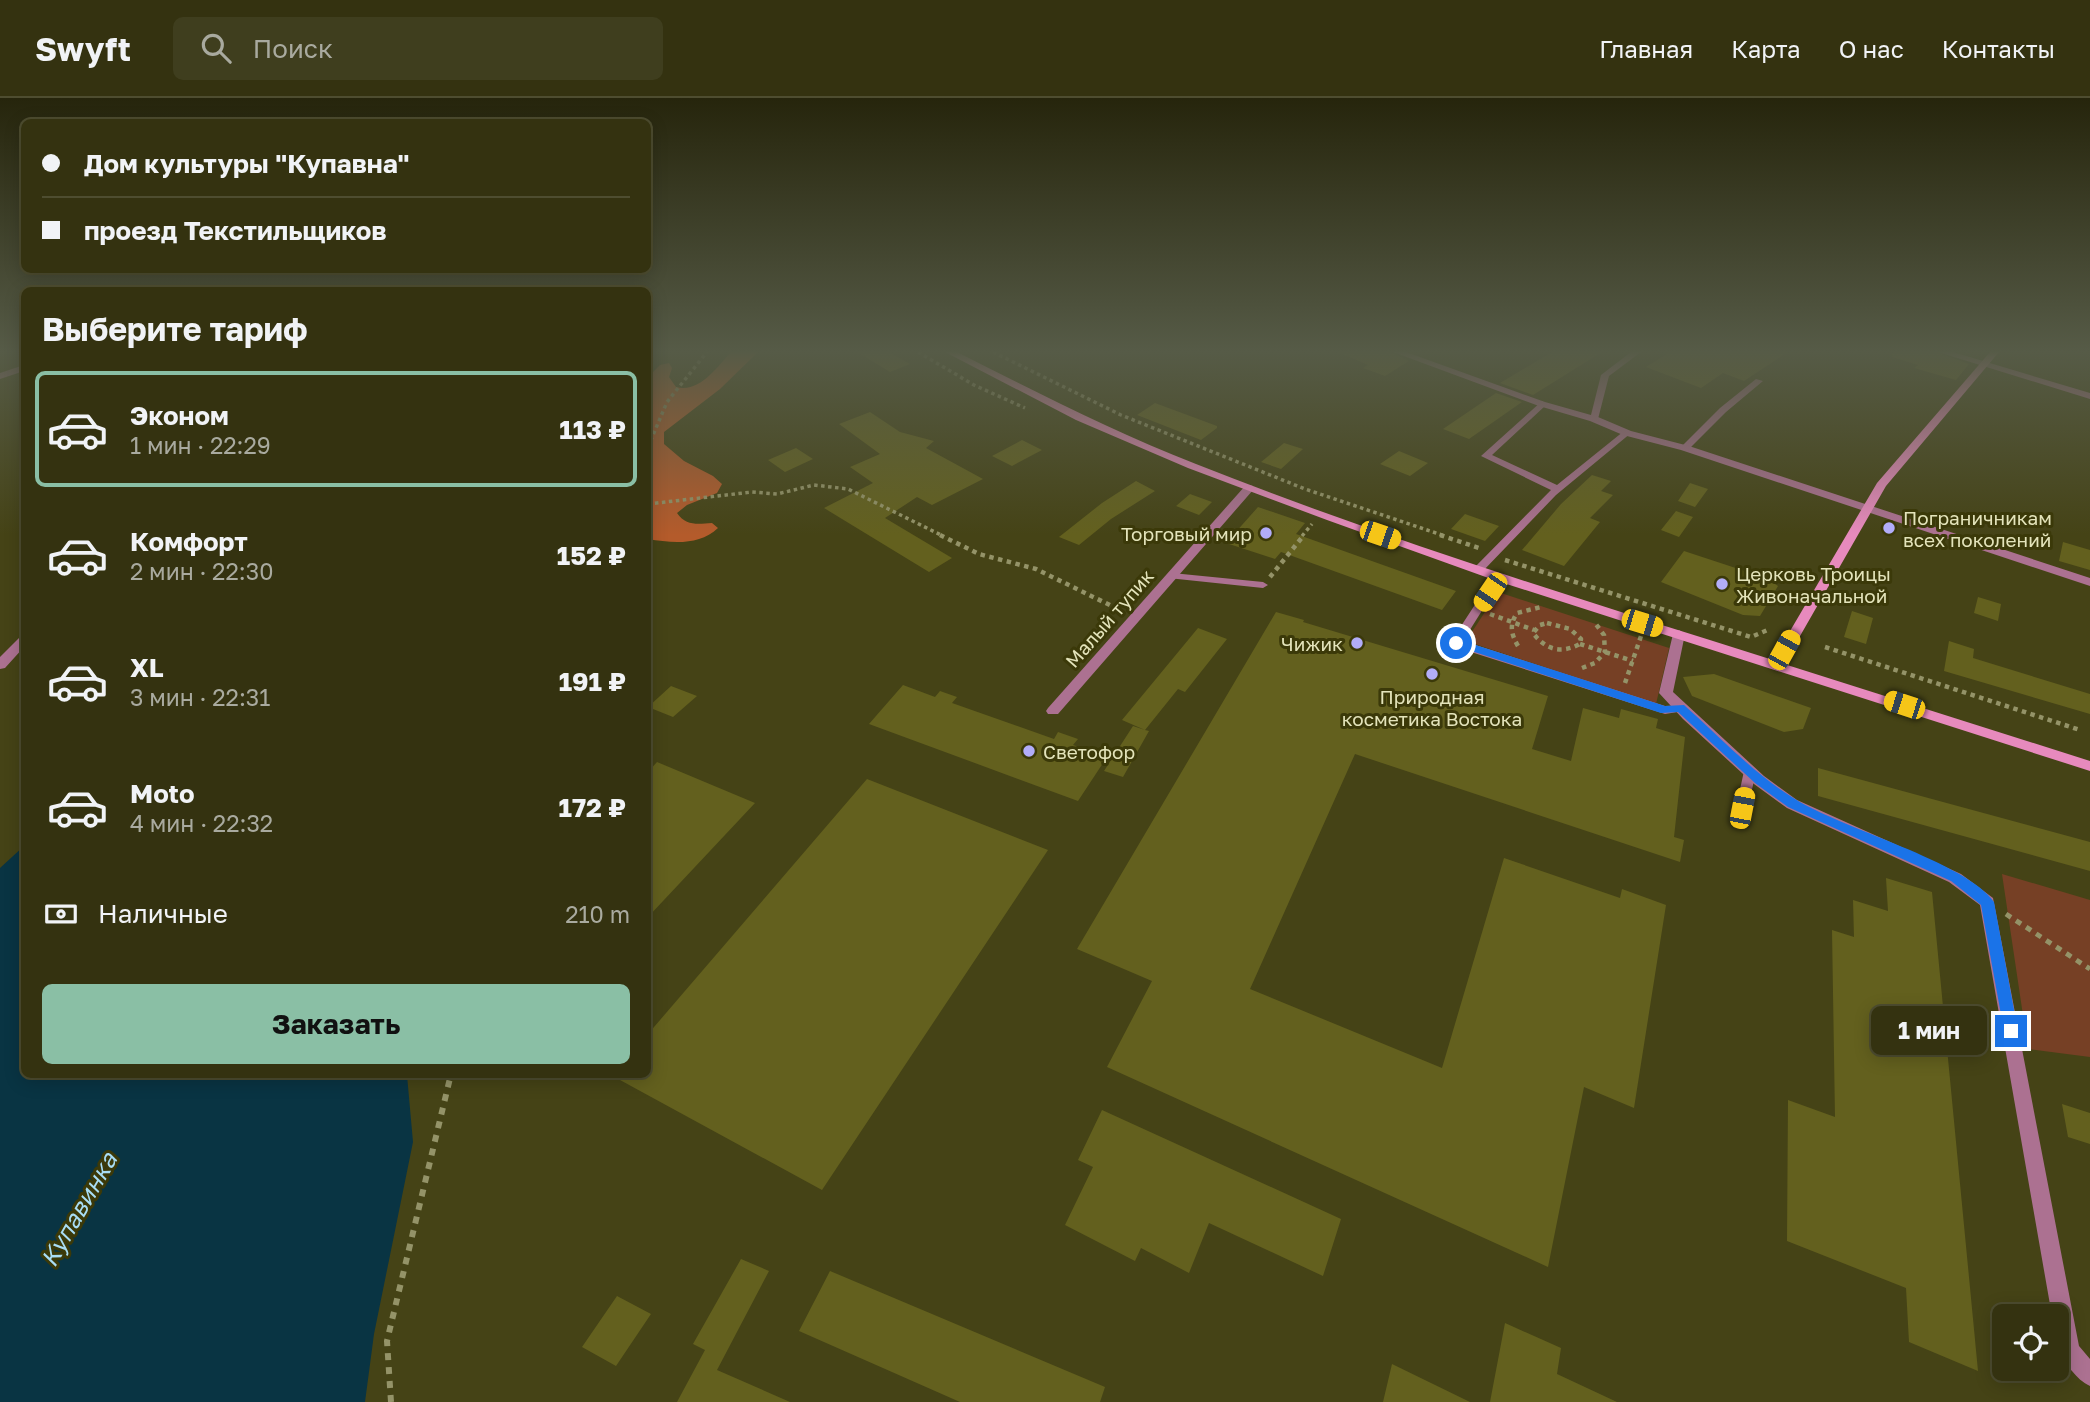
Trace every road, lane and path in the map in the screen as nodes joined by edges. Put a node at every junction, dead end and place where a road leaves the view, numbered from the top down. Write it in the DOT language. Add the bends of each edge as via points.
graph roads {
  1 [pos="662,413"];
  2 [pos="1070,413"];
  3 [pos="1117,413"];
  4 [pos="1532,413"];
  5 [pos="1573,413"];
  6 [pos="1596,413"];
  7 [pos="1720,413"];
  8 [pos="1944,413"];
  9 [pos="1594,419"];
  10 [pos="1626,433"];
  11 [pos="651,440"];
  12 [pos="1685,449"];
  13 [pos="1249,488"];
  14 [pos="1557,489"];
  15 [pos="651,504"];
  16 [pos="1864,510"];
  17 [pos="1313,523"];
  18 [pos="1495,554"];
  19 [pos="1478,570"];
  20 [pos="1172,576"];
  21 [pos="1498,577"];
  22 [pos="2090,582"];
  23 [pos="1263,585"];
  24 [pos="1552,606"];
  25 [pos="1489,614"];
  26 [pos="1136,617"];
  27 [pos="1567,619"];
  28 [pos="1592,620"];
  29 [pos="1511,622"];
  30 [pos="1564,625"];
  31 [pos="1770,629"];
  32 [pos="1534,630"];
  33 [pos="1679,634"];
  34 [pos="21,643"];
  35 [pos="1508,643"];
  36 [pos="1580,644"];
  37 [pos="1518,646"];
  38 [pos="1825,648"];
  39 [pos="1552,649"];
  40 [pos="1528,650"];
  41 [pos="1605,652"];
  42 [pos="1636,652"];
  43 [pos="1547,657"];
  44 [pos="1633,661"];
  45 [pos="0,664"];
  46 [pos="1776,664"];
  47 [pos="1591,672"];
  48 [pos="1614,680"];
  49 [pos="1680,708"];
  50 [pos="1053,711"];
  51 [pos="2080,730"];
  52 [pos="2090,765"];
  53 [pos="1749,771"];
  54 [pos="1742,808"];
  55 [pos="1987,902"];
  56 [pos="2090,969"];
  57 [pos="451,1078"];
  58 [pos="2090,1376"];
  59 [pos="391,1402"];
  1 -- 11 [label="path"];
  2 -- 13 [label="main road"];
  3 -- 18 [label="path" via="1304,489"];
  4 -- 14 [label="lane" via="1486,456"];
  5 -- 9 [label="street"];
  6 -- 9 [label="lane"];
  7 -- 12 [label="lane"];
  8 -- 16 [label="main road"];
  9 -- 10 [label="street"];
  10 -- 12 [label="street"];
  10 -- 14 [label="lane"];
  12 -- 16 [label="street"];
  13 -- 19 [label="main road"];
  13 -- 20 [label="street, Малый тупик"];
  14 -- 18 [label="lane"];
  15 -- 26 [label="path" via="752,492 777,494 814,485 848,489 979,554 1036,569"];
  16 -- 22 [label="street"];
  16 -- 46 [label="main road"];
  17 -- 23 [label="path"];
  18 -- 19 [label="lane"];
  18 -- 31 [label="path" via="1751,637"];
  19 -- 21 [label="main road"];
  20 -- 23 [label="lane"];
  20 -- 26 [label="street, Малый тупик"];
  21 -- 33 [label="main road"];
  21 -- 49 [label="lane" via="1456,643 1665,710"];
  24 -- 29 [label="path" via="1532,607 1517,613"];
  25 -- 29 [label="path"];
  26 -- 50 [label="street, Малый тупик"];
  27 -- 30 [label="path"];
  28 -- 41 [label="path" via="1604,635"];
  29 -- 32 [label="path"];
  29 -- 37 [label="path" via="1511,635"];
  30 -- 32 [label="path" via="1547,624"];
  30 -- 36 [label="path" via="1575,631"];
  32 -- 39 [label="path" via="1537,639"];
  33 -- 46 [label="main road"];
  33 -- 49 [label="street" via="1666,693"];
  34 -- 45 [label="street"];
  35 -- 37 [label="path"];
  36 -- 39 [label="path" via="1570,650"];
  36 -- 41 [label="path"];
  37 -- 40 [label="path"];
  38 -- 51 [label="path"];
  39 -- 43 [label="path"];
  41 -- 44 [label="path"];
  41 -- 47 [label="path" via="1595,663 1580,668"];
  42 -- 44 [label="path"];
  44 -- 48 [label="path" via="1625,684"];
  46 -- 52 [label="main road"];
  49 -- 53 [label="street"];
  53 -- 54 [label="lane"];
  53 -- 55 [label="street" via="1792,804 1955,878"];
  55 -- 56 [label="path"];
  55 -- 58 [label="street" via="2069,1351"];
  57 -- 59 [label="path" via="387,1341"];
}
